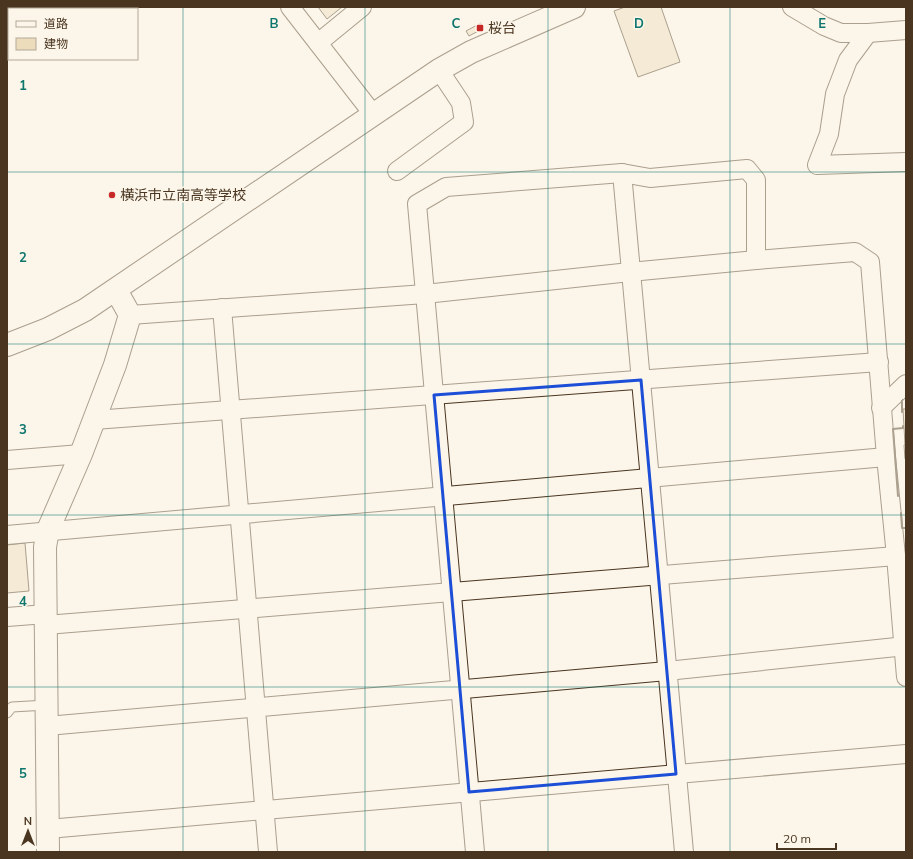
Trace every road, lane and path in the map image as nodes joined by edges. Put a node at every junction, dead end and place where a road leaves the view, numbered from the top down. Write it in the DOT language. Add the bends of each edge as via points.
graph roads {
  1 [pos="290,7"];
  2 [pos="362,7"];
  3 [pos="574,7"];
  4 [pos="792,7"];
  5 [pos="906,30"];
  6 [pos="868,33"];
  7 [pos="318,44"];
  8 [pos="439,70"];
  9 [pos="373,114"];
  10 [pos="906,162"];
  11 [pos="397,171"];
  12 [pos="622,173"];
  13 [pos="756,260"];
  14 [pos="630,272"];
  15 [pos="116,290"];
  16 [pos="425,294"];
  17 [pos="222,308"];
  18 [pos="130,315"];
  19 [pos="7,345"];
  20 [pos="879,362"];
  21 [pos="641,380"];
  22 [pos="906,384"];
  23 [pos="434,395"];
  24 [pos="881,408"];
  25 [pos="231,410"];
  26 [pos="94,420"];
  27 [pos="81,454"];
  28 [pos="886,457"];
  29 [pos="7,460"];
  30 [pos="650,477"];
  31 [pos="443,496"];
  32 [pos="240,514"];
  33 [pos="48,530"];
  34 [pos="7,534"];
  35 [pos="896,556"];
  36 [pos="659,575"];
  37 [pos="452,592"];
  38 [pos="248,608"];
  39 [pos="7,617"];
  40 [pos="46,619"];
  41 [pos="905,646"];
  42 [pos="667,671"];
  43 [pos="906,677"];
  44 [pos="460,690"];
  45 [pos="256,708"];
  46 [pos="7,713"];
  47 [pos="47,716"];
  48 [pos="906,754"];
  49 [pos="676,774"];
  50 [pos="469,792"];
  51 [pos="265,810"];
  52 [pos="48,829"];
  53 [pos="48,852"];
  54 [pos="268,852"];
  55 [pos="475,852"];
  56 [pos="684,852"];
  1 -- 7 [label="street"];
  2 -- 7 [label="street"];
  3 -- 8 [label="street" via="471,52"];
  4 -- 6 [label="street" via="841,33"];
  5 -- 6 [label="street"];
  6 -- 10 [label="street" via="848,60 835,94 829,134 817,165"];
  7 -- 9 [label="street"];
  8 -- 9 [label="street"];
  8 -- 11 [label="street" via="461,103 464,122"];
  9 -- 15 [label="street"];
  12 -- 13 [label="street" via="650,178 747,169 756,180"];
  12 -- 14 [label="street"];
  12 -- 16 [label="street" via="446,187 417,204"];
  13 -- 14 [label="street"];
  13 -- 20 [label="street" via="855,252 870,262"];
  14 -- 16 [label="street"];
  14 -- 21 [label="street"];
  15 -- 18 [label="street"];
  15 -- 19 [label="street" via="48,329"];
  16 -- 17 [label="street"];
  16 -- 23 [label="street"];
  17 -- 18 [label="street"];
  17 -- 25 [label="street"];
  18 -- 26 [label="street" via="115,366"];
  20 -- 21 [label="street"];
  20 -- 24 [label="street"];
  21 -- 23 [label="street"];
  21 -- 30 [label="street"];
  22 -- 24 [label="street"];
  23 -- 25 [label="street"];
  23 -- 31 [label="street"];
  24 -- 28 [label="street"];
  25 -- 26 [label="street"];
  25 -- 32 [label="street"];
  26 -- 27 [label="street"];
  27 -- 29 [label="street"];
  27 -- 33 [label="street"];
  28 -- 30 [label="street"];
  28 -- 35 [label="street"];
  30 -- 31 [label="street"];
  30 -- 36 [label="street"];
  31 -- 32 [label="street"];
  31 -- 37 [label="street"];
  32 -- 33 [label="street"];
  32 -- 38 [label="street"];
  33 -- 34 [label="street"];
  33 -- 40 [label="street" via="45,547"];
  35 -- 36 [label="street"];
  35 -- 41 [label="street"];
  36 -- 37 [label="street"];
  36 -- 42 [label="street"];
  37 -- 38 [label="street"];
  37 -- 44 [label="street"];
  38 -- 40 [label="street"];
  38 -- 45 [label="street"];
  39 -- 40 [label="street"];
  40 -- 47 [label="street"];
  41 -- 42 [label="street"];
  41 -- 43 [label="street"];
  42 -- 44 [label="street"];
  42 -- 49 [label="street"];
  44 -- 45 [label="street"];
  44 -- 50 [label="street"];
  45 -- 47 [label="street"];
  45 -- 51 [label="street"];
  46 -- 47 [label="lane" via="12,707"];
  47 -- 52 [label="street"];
  48 -- 49 [label="street"];
  49 -- 50 [label="street"];
  49 -- 56 [label="street"];
  50 -- 51 [label="street"];
  50 -- 55 [label="street"];
  51 -- 52 [label="street"];
  51 -- 54 [label="street"];
  52 -- 53 [label="street"];
}
